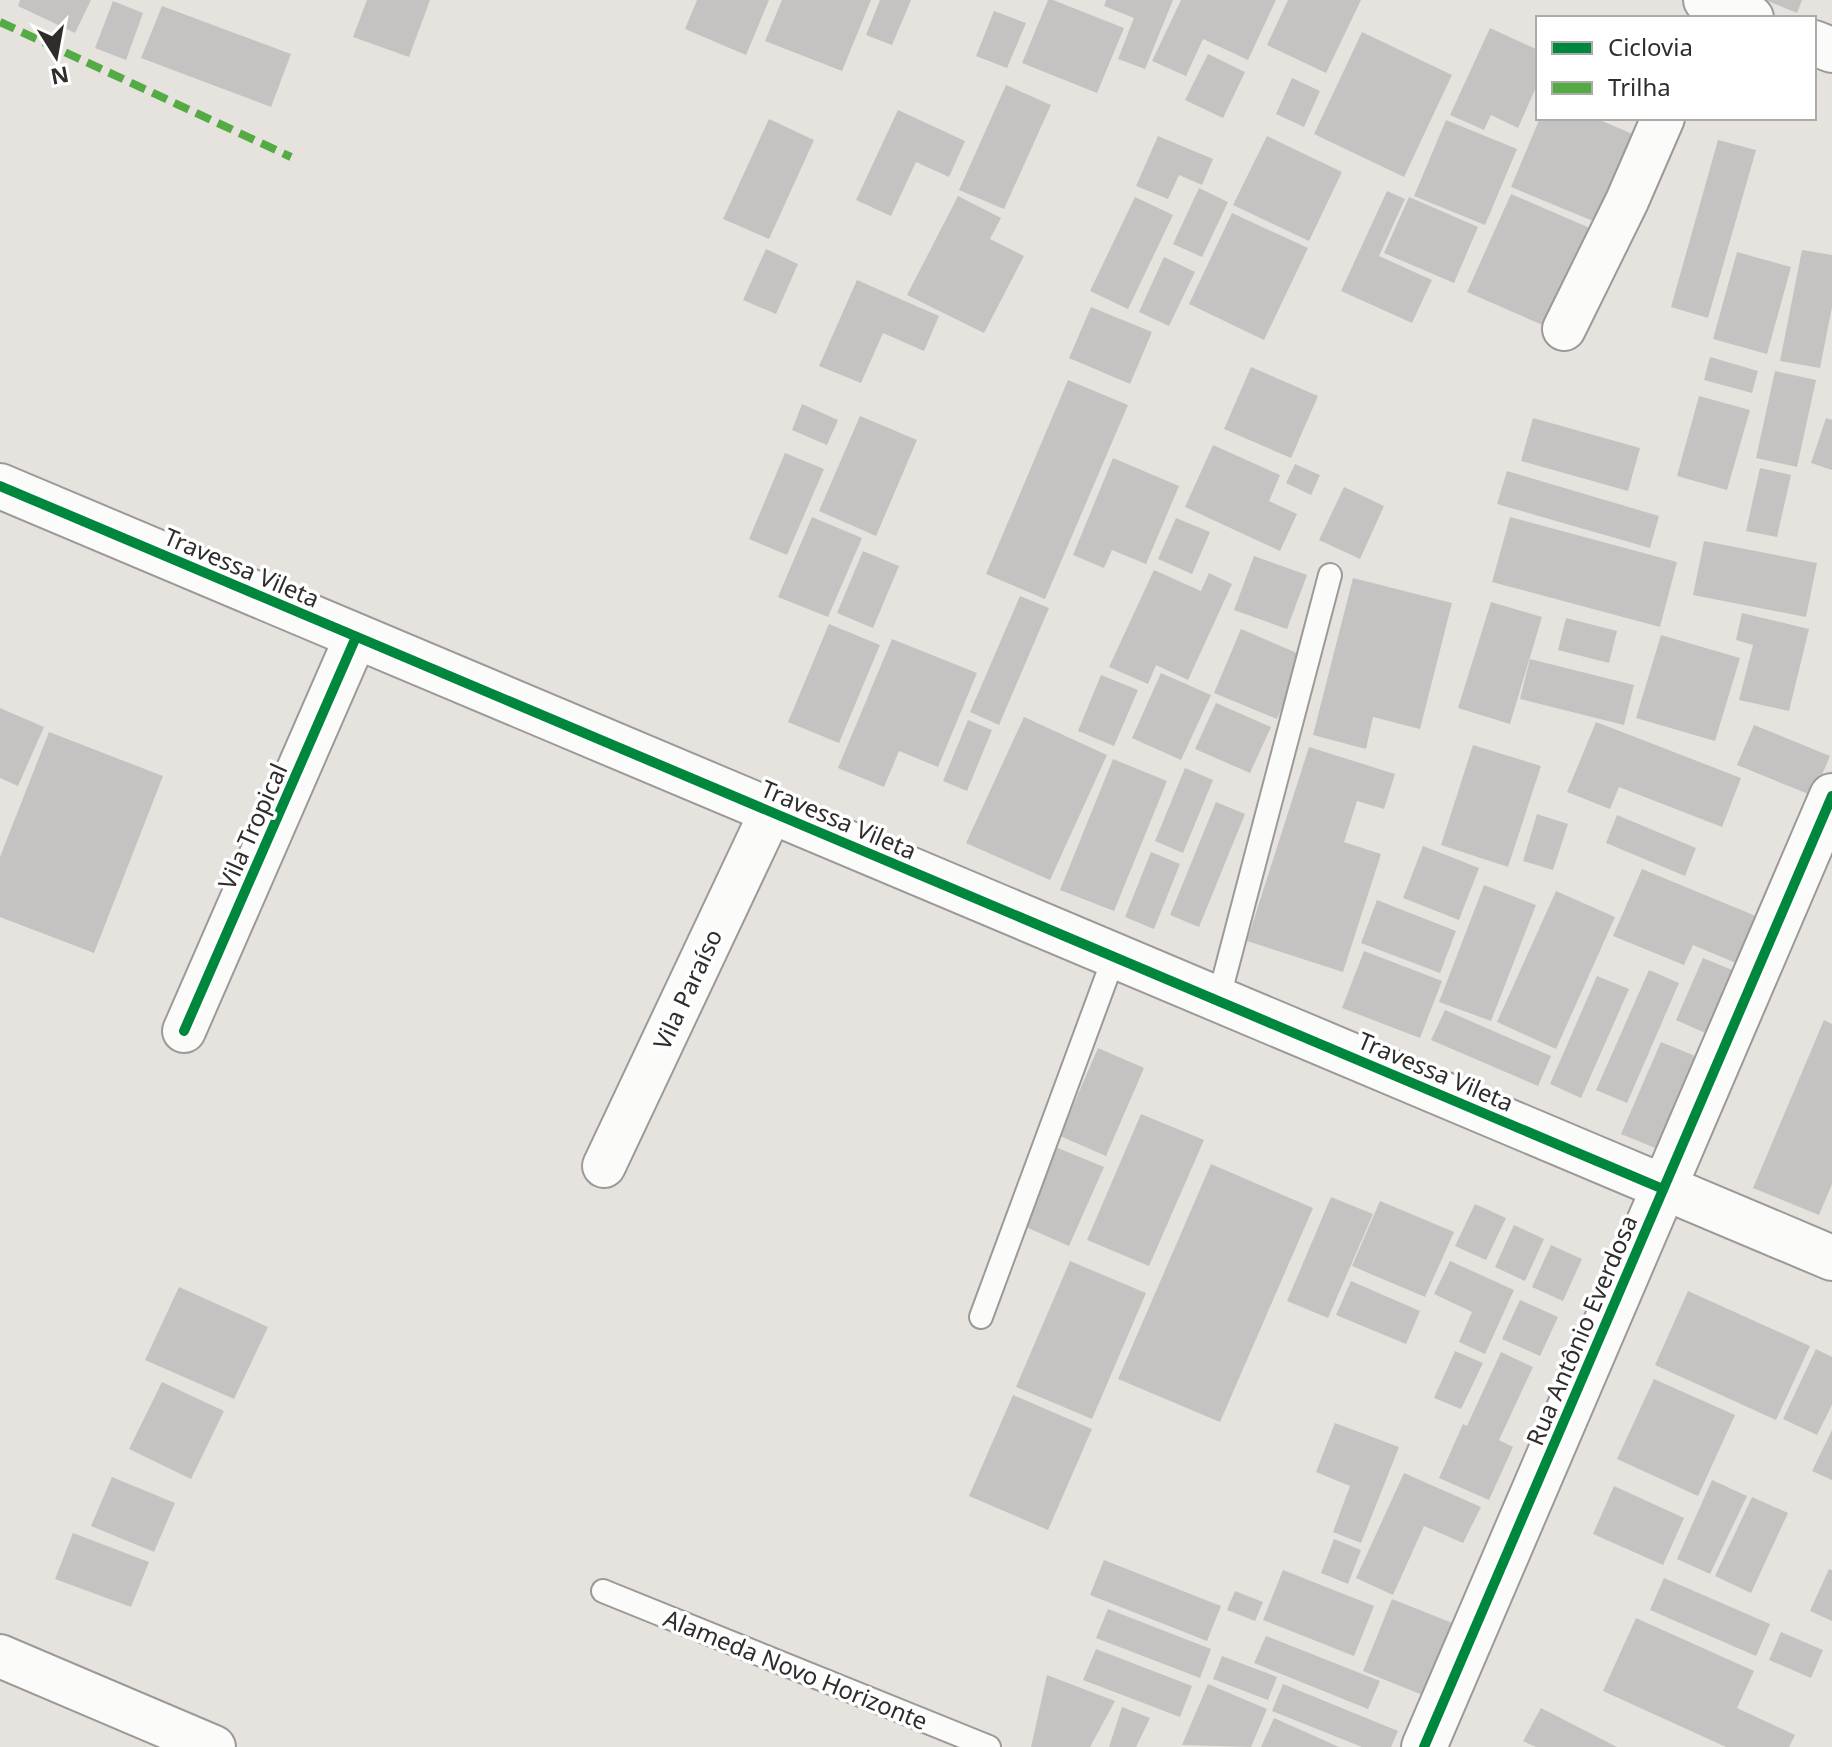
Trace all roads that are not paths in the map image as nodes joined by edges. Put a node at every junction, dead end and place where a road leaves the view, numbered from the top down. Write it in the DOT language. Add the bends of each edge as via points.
graph roads {
  1 [pos="1662,120"];
  2 [pos="1564,329"];
  3 [pos="0,486"];
  4 [pos="1330,575"];
  5 [pos="356,637"];
  6 [pos="1832,796"];
  7 [pos="771,812"];
  8 [pos="1114,957"];
  9 [pos="1218,1001"];
  10 [pos="184,1031"];
  11 [pos="604,1166"];
  12 [pos="1663,1189"];
  13 [pos="1832,1258"];
  14 [pos="981,1317"];
  15 [pos="603,1591"];
  16 [pos="0,1656"];
  17 [pos="214,1747"];
  18 [pos="989,1747"];
  19 [pos="1424,1747"];
  1 -- 2 [label="street"];
  3 -- 5 [label="street, Travessa Vileta"];
  4 -- 9 [label="lane"];
  5 -- 7 [label="street, Travessa Vileta"];
  5 -- 10 [label="street, Vila Tropical"];
  6 -- 12 [label="street, Rua Antônio Everdosa"];
  7 -- 8 [label="street, Travessa Vileta"];
  7 -- 11 [label="street, Vila Paraíso"];
  8 -- 9 [label="street, Travessa Vileta"];
  8 -- 14 [label="lane"];
  9 -- 12 [label="street, Travessa Vileta"];
  12 -- 13 [label="street, Travessa Vileta"];
  12 -- 19 [label="street, Rua Antônio Everdosa"];
  15 -- 18 [label="lane, Alameda Novo Horizonte"];
  16 -- 17 [label="street"];
}
